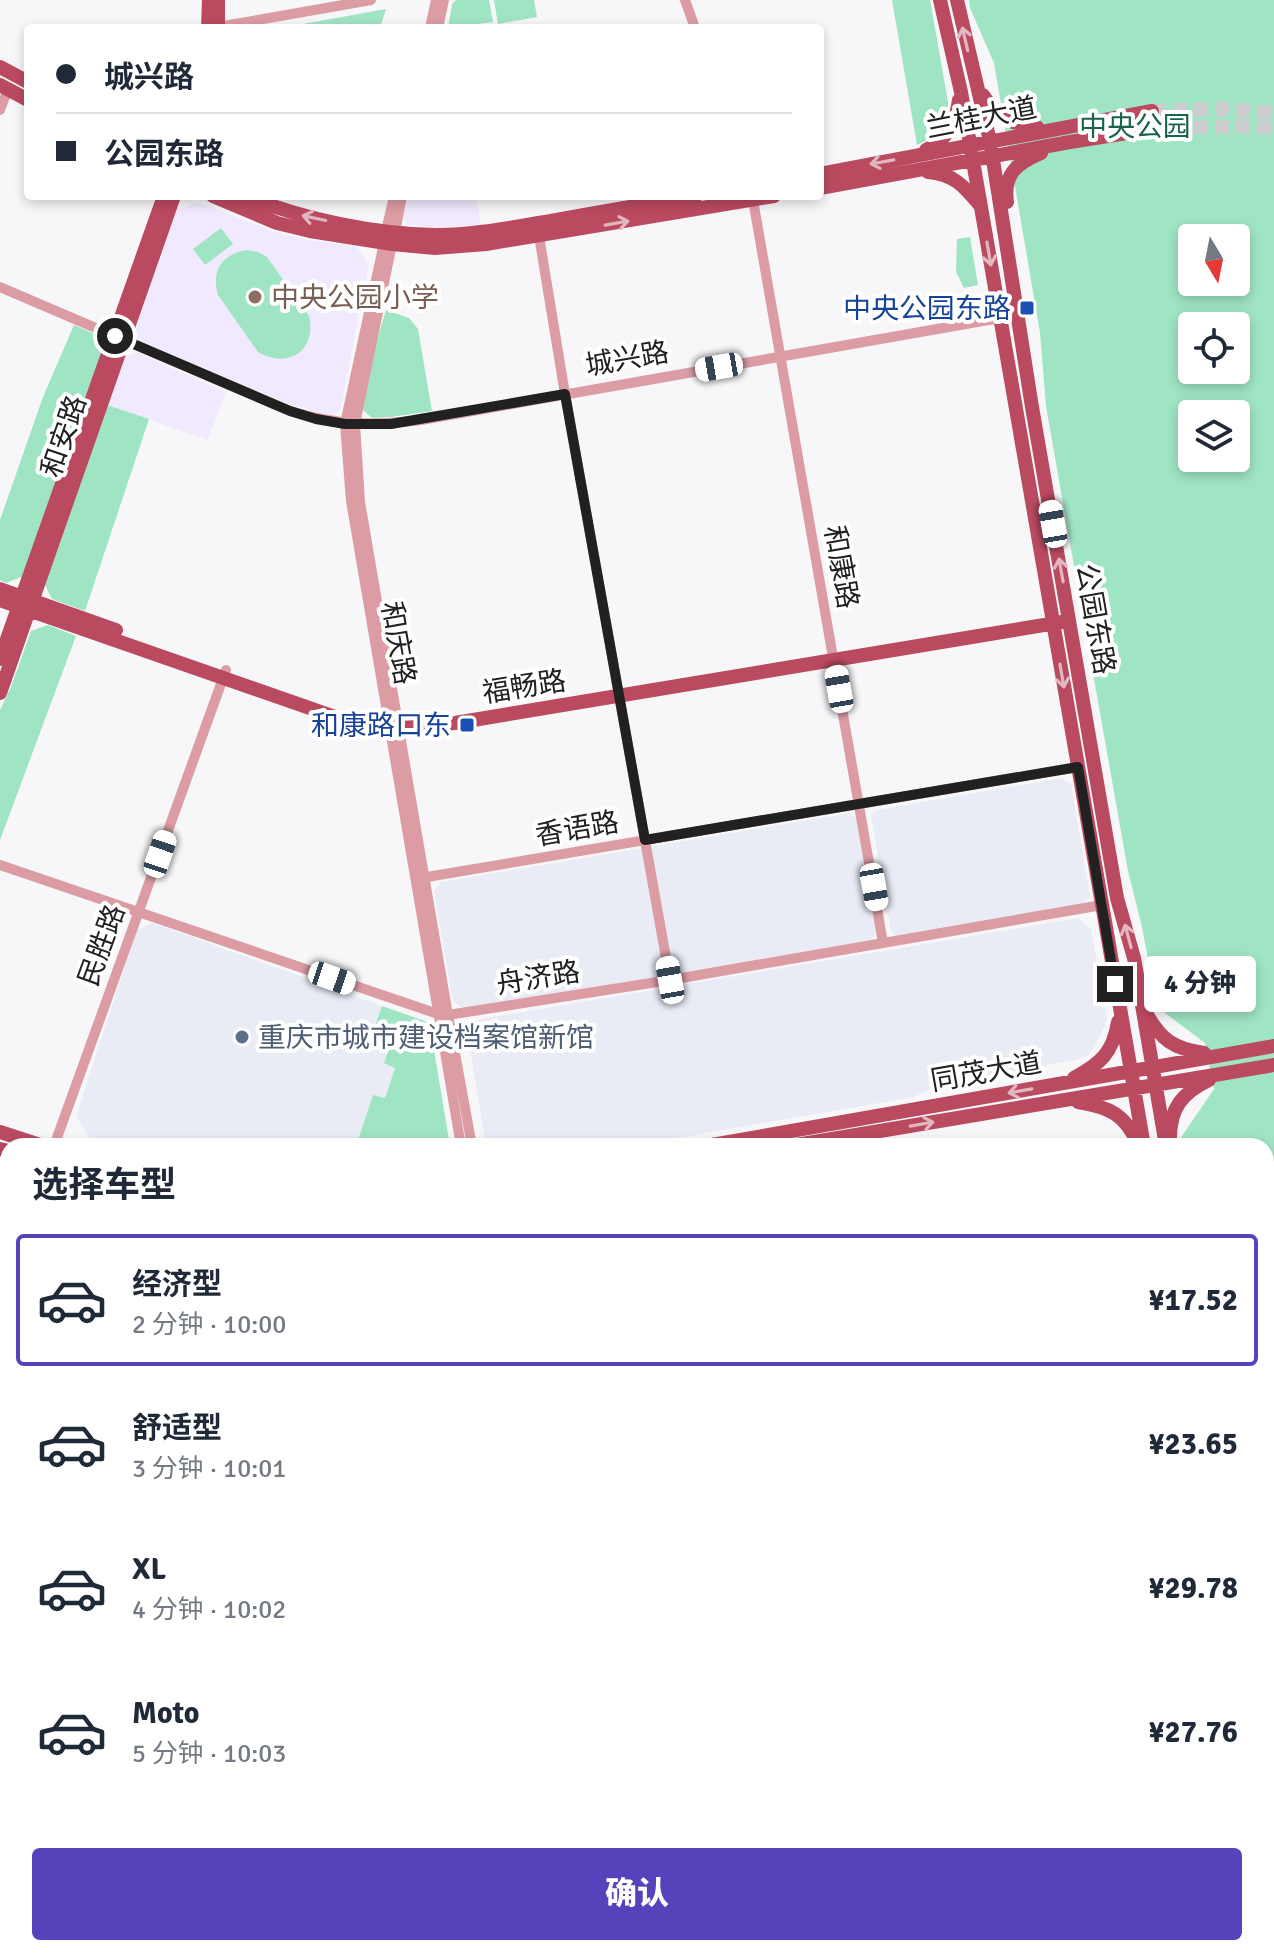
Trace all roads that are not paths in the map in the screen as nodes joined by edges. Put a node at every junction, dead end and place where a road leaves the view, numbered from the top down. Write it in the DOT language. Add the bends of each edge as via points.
graph roads {
  1 [pos="209,0"];
  2 [pos="218,0"];
  3 [pos="371,0"];
  4 [pos="436,0"];
  5 [pos="444,0"];
  6 [pos="685,0"];
  7 [pos="957,4"];
  8 [pos="941,6"];
  9 [pos="213,24"];
  10 [pos="215,24"];
  11 [pos="236,24"];
  12 [pos="431,24"];
  13 [pos="439,24"];
  14 [pos="694,24"];
  15 [pos="0,67"];
  16 [pos="974,79"];
  17 [pos="24,80"];
  18 [pos="4,87"];
  19 [pos="961,92"];
  20 [pos="24,98"];
  21 [pos="0,110"];
  22 [pos="1152,111"];
  23 [pos="1054,129"];
  24 [pos="1152,129"];
  25 [pos="990,141"];
  26 [pos="1070,142"];
  27 [pos="970,144"];
  28 [pos="992,157"];
  29 [pos="972,161"];
  30 [pos="911,164"];
  31 [pos="824,174"];
  32 [pos="824,187"];
  33 [pos="163,200"];
  34 [pos="172,200"];
  35 [pos="222,200"];
  36 [pos="256,200"];
  37 [pos="394,200"];
  38 [pos="401,200"];
  39 [pos="672,200"];
  40 [pos="753,200"];
  41 [pos="980,205"];
  42 [pos="539,236"];
  43 [pos="389,237"];
  44 [pos="1009,266"];
  45 [pos="0,287"];
  46 [pos="1000,318"];
  47 [pos="120,338"];
  48 [pos="781,356"];
  49 [pos="565,394"];
  50 [pos="350,424"];
  51 [pos="0,589"];
  52 [pos="0,600"];
  53 [pos="26,604"];
  54 [pos="1069,616"];
  55 [pos="1053,619"];
  56 [pos="833,656"];
  57 [pos="0,659"];
  58 [pos="224,674"];
  59 [pos="617,692"];
  60 [pos="0,693"];
  61 [pos="394,724"];
  62 [pos="1078,767"];
  63 [pos="859,804"];
  64 [pos="645,840"];
  65 [pos="0,865"];
  66 [pos="420,879"];
  67 [pos="1102,905"];
  68 [pos="138,913"];
  69 [pos="883,943"];
  70 [pos="670,980"];
  71 [pos="1142,1007"];
  72 [pos="1120,1010"];
  73 [pos="443,1015"];
  74 [pos="1274,1046"];
  75 [pos="1221,1055"];
  76 [pos="1274,1065"];
  77 [pos="1152,1068"];
  78 [pos="1131,1072"];
  79 [pos="1224,1073"];
  80 [pos="1062,1084"];
  81 [pos="1155,1085"];
  82 [pos="1134,1088"];
  83 [pos="1065,1100"];
  84 [pos="57,1138"];
  85 [pos="460,1138"];
  86 [pos="470,1138"];
  87 [pos="752,1138"];
  88 [pos="838,1138"];
  89 [pos="1137,1138"];
  90 [pos="1141,1138"];
  91 [pos="1166,1138"];
  92 [pos="1169,1138"];
  1 -- 9 [label="main road"];
  2 -- 10 [label="main road"];
  3 -- 11 [label="street"];
  4 -- 12 [label="street"];
  5 -- 13 [label="street"];
  6 -- 14 [label="street"];
  16 -- 7 [label="main road, 公园东路, one-way"];
  8 -- 19 [label="main road, 公园东路"];
  15 -- 17 [label="main road"];
  16 -- 23 [label="main road" via="1000,118"];
  16 -- 25 [label="main road, 公园东路"];
  18 -- 20 [label="main road"];
  18 -- 21 [label="street"];
  19 -- 27 [label="main road, 公园东路"];
  19 -- 30 [label="main road" via="948,134"];
  22 -- 23 [label="main road, 兰桂大道"];
  23 -- 25 [label="main road, 兰桂大道"];
  24 -- 26 [label="main road, 兰桂大道"];
  25 -- 27 [label="main road, 兰桂大道"];
  25 -- 28 [label="main road, 公园东路"];
  26 -- 28 [label="main road, 兰桂大道"];
  26 -- 44 [label="main road" via="1013,169 1005,191 1013,244"];
  27 -- 29 [label="main road, 公园东路"];
  27 -- 30 [label="main road, 兰桂大道"];
  28 -- 29 [label="main road, 兰桂大道"];
  28 -- 44 [label="main road, 公园东路"];
  29 -- 30 [label="main road, 兰桂大道"];
  29 -- 41 [label="main road, 公园东路"];
  30 -- 31 [label="main road, 兰桂大道, one-way"];
  30 -- 32 [label="main road, 兰桂大道"];
  30 -- 41 [label="main road" via="958,181"];
  33 -- 47 [label="main road, 和安路"];
  34 -- 47 [label="main road, 和安路"];
  35 -- 43 [label="main road" via="310,231"];
  43 -- 36 [label="main road, one-way"];
  37 -- 43 [label="street, 和庆路"];
  38 -- 43 [label="street, 和庆路"];
  39 -- 43 [label="main road" via="483,232"];
  42 -- 40 [label="main road, one-way"];
  40 -- 48 [label="street, 和康路"];
  41 -- 46 [label="main road, 公园东路, one-way"];
  42 -- 43 [label="main road" via="435,248"];
  42 -- 49 [label="street"];
  43 -- 50 [label="street, 和庆路"];
  54 -- 44 [label="main road, 公园东路, one-way"];
  45 -- 47 [label="street, 城兴路"];
  46 -- 48 [label="street, 城兴路"];
  46 -- 55 [label="main road, 公园东路"];
  47 -- 50 [label="street, 城兴路" via="290,411"];
  47 -- 53 [label="main road, 和安路"];
  48 -- 49 [label="street, 城兴路"];
  48 -- 56 [label="street, 和康路"];
  49 -- 50 [label="street, 城兴路" via="421,420"];
  49 -- 59 [label="street"];
  50 -- 61 [label="street, 和庆路"];
  51 -- 53 [label="main road, 福畅路"];
  52 -- 53 [label="main road, 福畅路"];
  53 -- 57 [label="main road, 和安路"];
  53 -- 58 [label="main road, 福畅路"];
  53 -- 60 [label="main road, 和安路"];
  54 -- 55 [label="main road, 福畅路"];
  71 -- 54 [label="main road, 公园东路, one-way" via="1117,898"];
  55 -- 56 [label="main road, 福畅路"];
  55 -- 62 [label="main road, 公园东路, one-way"];
  56 -- 59 [label="main road, 福畅路"];
  56 -- 63 [label="street, 和康路"];
  58 -- 61 [label="main road, 福畅路" via="341,719"];
  58 -- 68 [label="street, 民胜路"];
  59 -- 61 [label="main road, 福畅路" via="455,723"];
  59 -- 64 [label="street"];
  61 -- 66 [label="street, 和庆路"];
  62 -- 63 [label="street, 香语路"];
  62 -- 67 [label="main road, 公园东路"];
  63 -- 64 [label="street, 香语路"];
  63 -- 69 [label="street, 和康路"];
  64 -- 66 [label="street, 香语路"];
  64 -- 70 [label="street"];
  65 -- 68 [label="street, 舟济路"];
  66 -- 73 [label="street, 和庆路"];
  67 -- 69 [label="street, 舟济路"];
  67 -- 72 [label="main road, 公园东路"];
  68 -- 73 [label="street, 舟济路"];
  68 -- 84 [label="street, 民胜路"];
  69 -- 70 [label="street, 舟济路"];
  70 -- 73 [label="street, 舟济路"];
  71 -- 75 [label="main road" via="1169,1043"];
  71 -- 77 [label="main road, 公园东路"];
  72 -- 78 [label="main road, 公园东路"];
  72 -- 80 [label="main road" via="1107,1054"];
  73 -- 85 [label="street, 和庆路"];
  73 -- 86 [label="street, 和庆路"];
  74 -- 75 [label="main road, 同茂大道"];
  75 -- 77 [label="main road, 同茂大道"];
  76 -- 79 [label="main road, 同茂大道"];
  77 -- 78 [label="main road, 同茂大道"];
  77 -- 81 [label="main road, 公园东路"];
  78 -- 80 [label="main road, 同茂大道"];
  78 -- 82 [label="main road, 公园东路"];
  79 -- 81 [label="main road, 同茂大道"];
  79 -- 92 [label="main road" via="1194,1087 1178,1103"];
  80 -- 87 [label="main road, 同茂大道, one-way"];
  81 -- 82 [label="main road, 同茂大道"];
  81 -- 91 [label="main road, 公园东路"];
  82 -- 83 [label="main road, 同茂大道"];
  82 -- 90 [label="main road, 公园东路"];
  88 -- 83 [label="main road, 同茂大道, one-way"];
  83 -- 89 [label="main road" via="1117,1114"];
}
